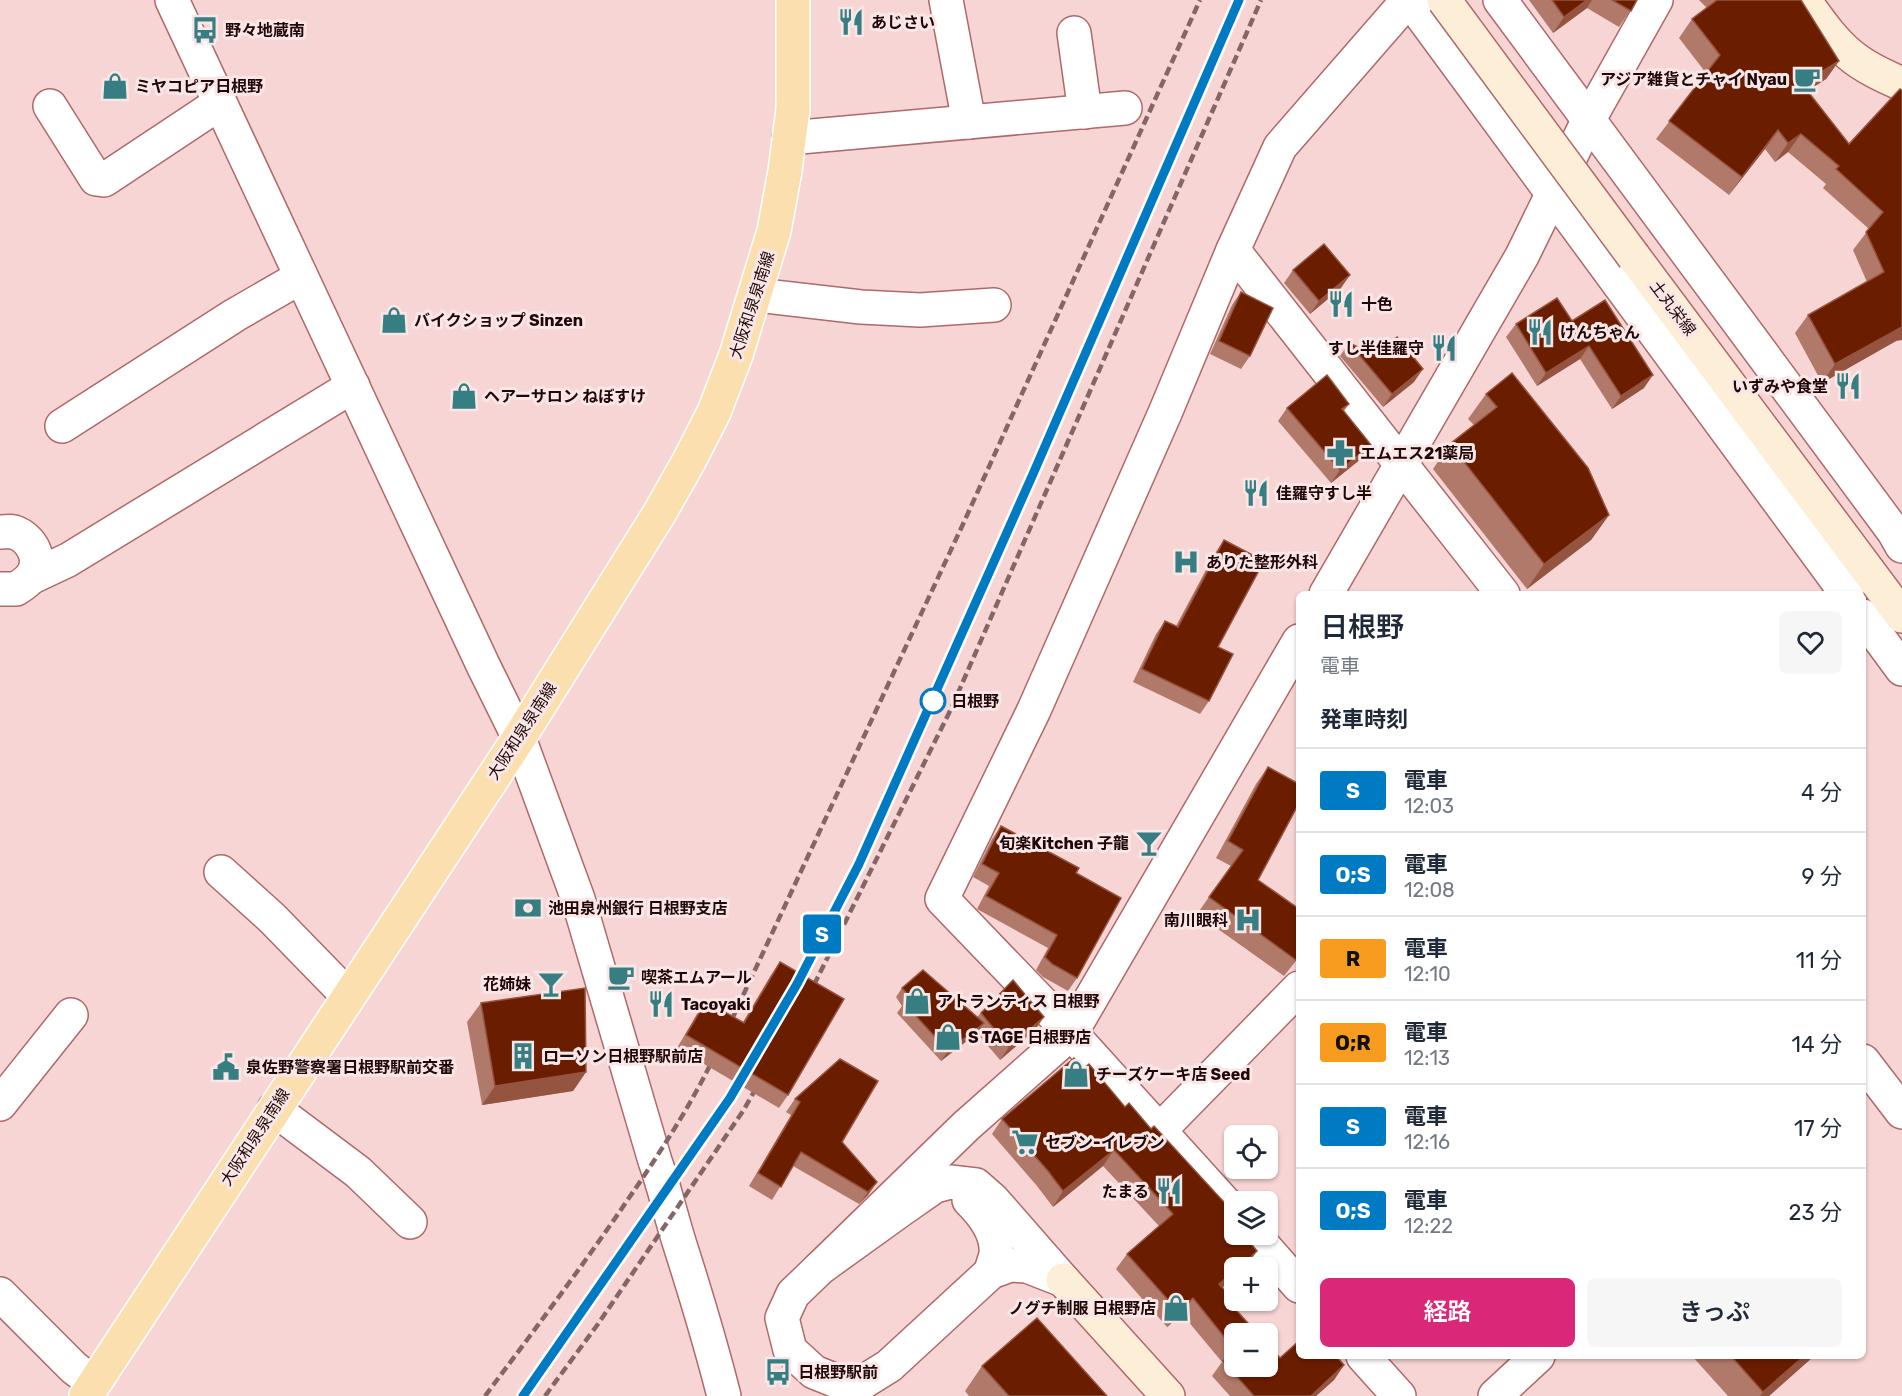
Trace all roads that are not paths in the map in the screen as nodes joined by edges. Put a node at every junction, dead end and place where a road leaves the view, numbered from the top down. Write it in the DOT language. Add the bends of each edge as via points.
graph roads {
  1 [pos="172,0"];
  2 [pos="794,0"];
  3 [pos="946,0"];
  4 [pos="1409,0"];
  5 [pos="1444,0"];
  6 [pos="1500,0"];
  7 [pos="1656,0"];
  8 [pos="1804,0"];
  9 [pos="1074,33"];
  10 [pos="1902,84"];
  11 [pos="220,103"];
  12 [pos="50,106"];
  13 [pos="1125,108"];
  14 [pos="1085,112"];
  15 [pos="1588,121"];
  16 [pos="969,122"];
  17 [pos="789,138"];
  18 [pos="1552,194"];
  19 [pos="1233,250"];
  20 [pos="301,277"];
  21 [pos="756,295"];
  22 [pos="994,305"];
  23 [pos="353,386"];
  24 [pos="62,426"];
  25 [pos="1402,464"];
  26 [pos="0,532"];
  27 [pos="1902,546"];
  28 [pos="32,577"];
  29 [pos="0,589"];
  30 [pos="1328,591"];
  31 [pos="1501,591"];
  32 [pos="1845,591"];
  33 [pos="1902,616"];
  34 [pos="1866,620"];
  35 [pos="1296,646"];
  36 [pos="1902,669"];
  37 [pos="519,738"];
  38 [pos="221,872"];
  39 [pos="1296,991"];
  40 [pos="348,996"];
  41 [pos="71,1015"];
  42 [pos="1071,1033"];
  43 [pos="1866,1065"];
  44 [pos="0,1104"];
  45 [pos="274,1109"];
  46 [pos="1902,1112"];
  47 [pos="1160,1130"];
  48 [pos="950,1182"];
  49 [pos="1224,1203"];
  50 [pos="410,1222"];
  51 [pos="1264,1245"];
  52 [pos="820,1268"];
  53 [pos="991,1272"];
  54 [pos="1296,1278"];
  55 [pos="1063,1280"];
  56 [pos="0,1294"];
  57 [pos="1366,1359"];
  58 [pos="1535,1359"];
  59 [pos="90,1389"];
  60 [pos="724,1396"];
  61 [pos="1168,1396"];
  62 [pos="1399,1396"];
  63 [pos="1495,1396"];
  1 -- 11 [label="street"];
  2 -- 17 [label="main road, 大阪和泉泉南線"];
  3 -- 16 [label="street"];
  4 -- 18 [label="street"];
  4 -- 19 [label="street" via="1280,147"];
  5 -- 33 [label="main road, 土丸栄線, bridge"];
  6 -- 15 [label="street"];
  7 -- 15 [label="street"];
  8 -- 10 [label="main road" via="1850,56"];
  9 -- 14 [label="street"];
  11 -- 12 [label="street" via="104,180 96,179"];
  11 -- 20 [label="street"];
  13 -- 14 [label="street"];
  14 -- 16 [label="street"];
  15 -- 18 [label="street"];
  15 -- 27 [label="street"];
  16 -- 17 [label="street"];
  17 -- 21 [label="main road, 大阪和泉泉南線" via="774,231"];
  18 -- 25 [label="street" via="1522,256"];
  18 -- 32 [label="street"];
  19 -- 25 [label="street"];
  19 -- 42 [label="street" via="1034,710 942,899"];
  20 -- 23 [label="street"];
  20 -- 24 [label="street"];
  21 -- 22 [label="street" via="920,310"];
  21 -- 37 [label="main road, 大阪和泉泉南線" via="714,412 689,461"];
  23 -- 28 [label="street" via="68,560"];
  23 -- 37 [label="street"];
  25 -- 30 [label="street"];
  25 -- 31 [label="street"];
  26 -- 28 [label="street" via="12,531 25,537 34,549 37,563"];
  28 -- 29 [label="street" via="16,589"];
  34 -- 36 [label="street"];
  35 -- 42 [label="street"];
  37 -- 40 [label="main road, 大阪和泉泉南線"];
  37 -- 60 [label="street" via="578,899"];
  38 -- 40 [label="street"];
  39 -- 47 [label="street"];
  40 -- 45 [label="main road, 大阪和泉泉南線"];
  41 -- 44 [label="street"];
  42 -- 47 [label="street"];
  42 -- 52 [label="street" via="966,1126"];
  43 -- 46 [label="street"];
  45 -- 50 [label="street" via="358,1172"];
  45 -- 59 [label="main road, 大阪和泉泉南線"];
  47 -- 49 [label="street"];
  48 -- 52 [label="street" via="935,1186"];
  48 -- 53 [label="street" via="977,1208 993,1232 996,1252"];
  48 -- 55 [label="street" via="976,1185"];
  51 -- 54 [label="street"];
  52 -- 53 [label="street" via="793,1294 782,1318 790,1350 814,1372 839,1382 860,1384 889,1366"];
  53 -- 55 [label="street" via="1010,1265 1028,1266"];
  55 -- 61 [label="main road"];
  56 -- 59 [label="street"];
  57 -- 62 [label="street"];
  58 -- 63 [label="street"];
}
